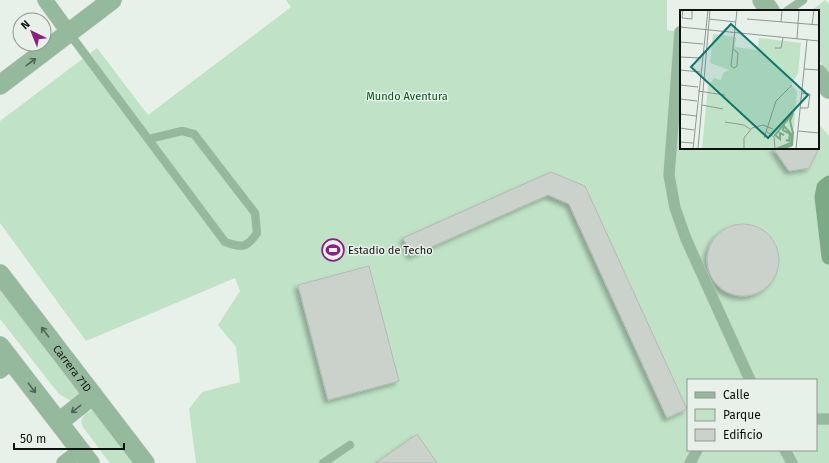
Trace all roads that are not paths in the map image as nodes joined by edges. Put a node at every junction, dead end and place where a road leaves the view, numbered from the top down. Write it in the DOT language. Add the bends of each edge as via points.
graph roads {
  1 [pos="44,0"];
  2 [pos="112,0"];
  3 [pos="762,0"];
  4 [pos="803,0"];
  5 [pos="769,10"];
  6 [pos="788,10"];
  7 [pos="69,32"];
  8 [pos="680,32"];
  9 [pos="819,75"];
  10 [pos="0,85"];
  11 [pos="829,88"];
  12 [pos="149,139"];
  13 [pos="0,274"];
  14 [pos="0,346"];
  15 [pos="6,367"];
  16 [pos="750,379"];
  17 [pos="94,396"];
  18 [pos="817,419"];
  19 [pos="829,419"];
  20 [pos="59,422"];
  21 [pos="350,445"];
  22 [pos="696,451"];
  23 [pos="786,451"];
  24 [pos="85,457"];
  25 [pos="64,463"];
  26 [pos="145,463"];
  27 [pos="323,463"];
  28 [pos="690,463"];
  29 [pos="792,463"];
  1 -- 7 [label="street"];
  2 -- 7 [label="street"];
  3 -- 5 [label="street"];
  4 -- 6 [label="lane"];
  10 -- 7 [label="street, one-way"];
  7 -- 12 [label="lane"];
  8 -- 16 [label="street" via="669,176 675,208 686,239"];
  9 -- 11 [label="street"];
  12 -- 12 [label="lane" via="225,242 239,247 251,243 257,233 255,213 194,134 182,131"];
  17 -- 13 [label="street, Carrera 71D, one-way"];
  14 -- 15 [label="street"];
  15 -- 20 [label="street, one-way"];
  17 -- 20 [label="street, one-way"];
  17 -- 26 [label="street, Carrera 71D"];
  18 -- 19 [label="street"];
  20 -- 24 [label="street"];
  21 -- 27 [label="lane"];
  22 -- 28 [label="street"];
  23 -- 29 [label="street"];
  24 -- 25 [label="street"];
}
